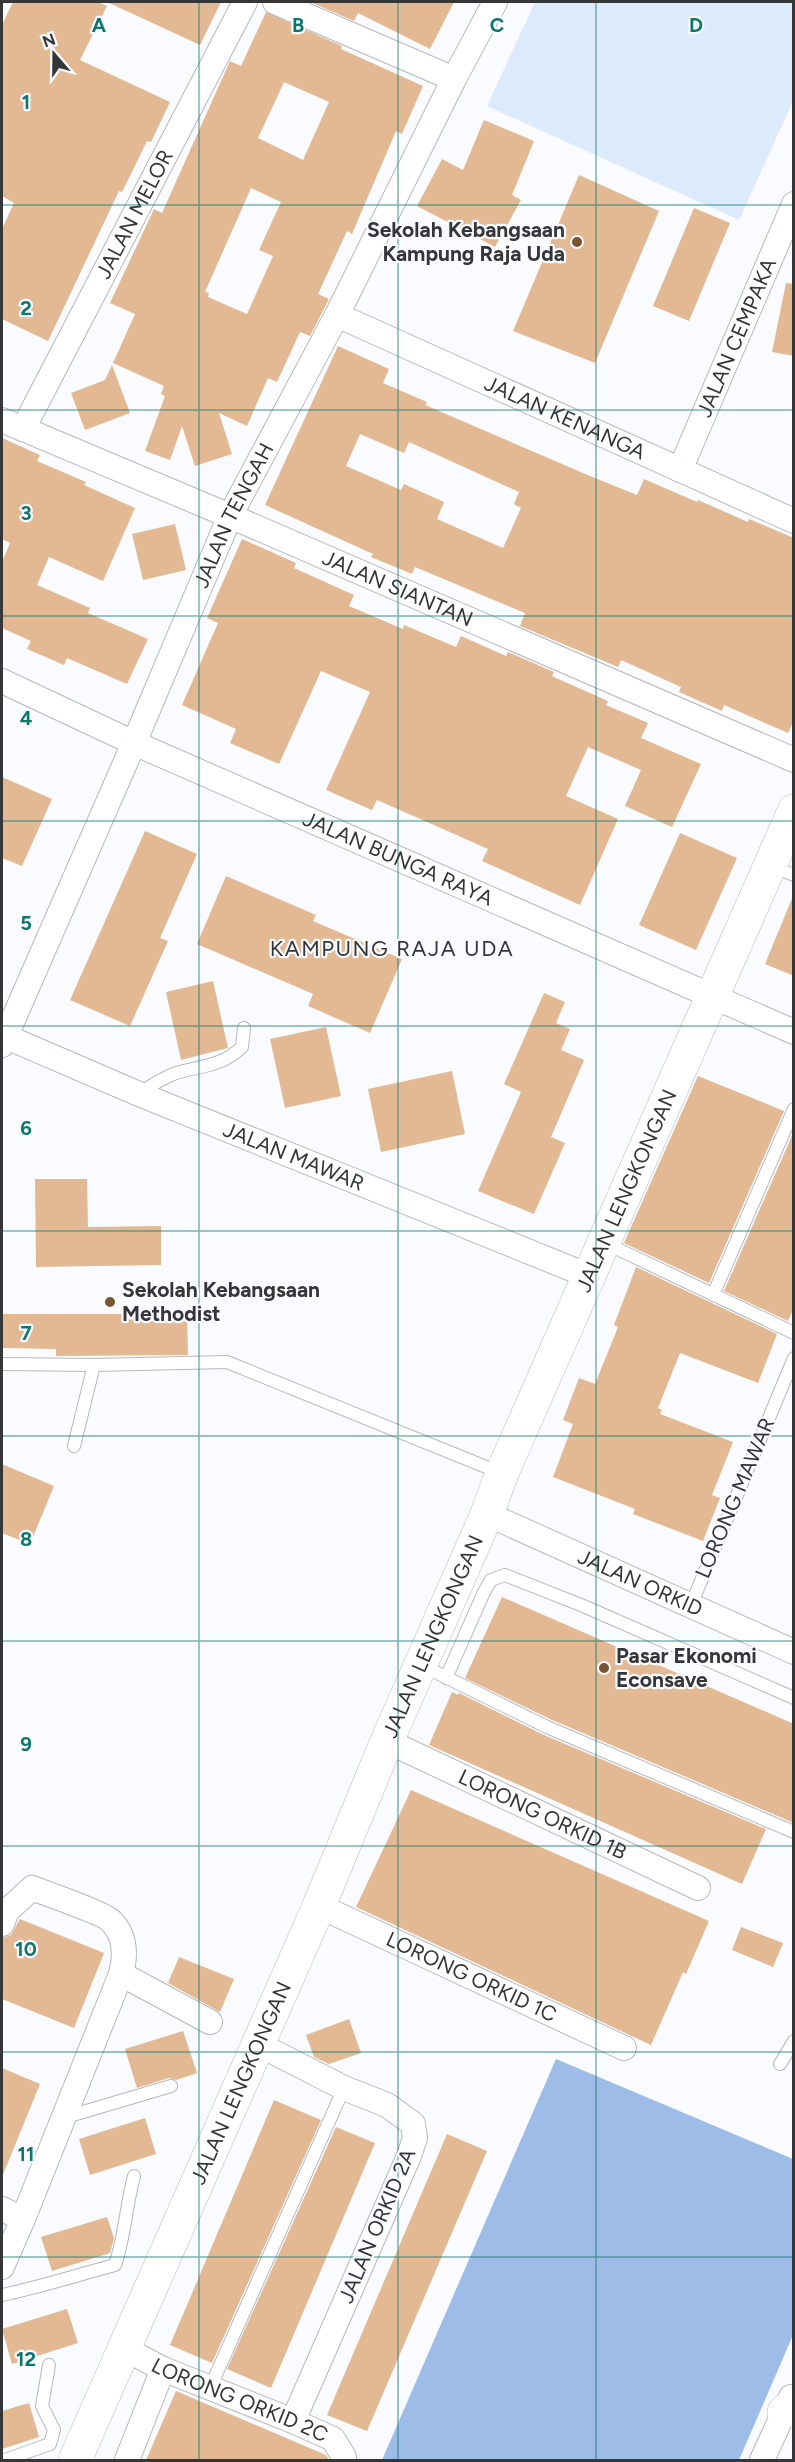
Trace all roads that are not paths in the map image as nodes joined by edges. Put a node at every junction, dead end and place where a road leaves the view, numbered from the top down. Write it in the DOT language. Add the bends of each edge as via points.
graph roads {
  1 [pos="245,2"];
  2 [pos="275,2"];
  3 [pos="495,2"];
  4 [pos="454,79"];
  5 [pos="794,204"];
  6 [pos="787,233"];
  7 [pos="337,315"];
  8 [pos="12,424"];
  9 [pos="680,471"];
  10 [pos="230,516"];
  11 [pos="794,521"];
  12 [pos="2,681"];
  13 [pos="134,743"];
  14 [pos="794,760"];
  15 [pos="794,811"];
  16 [pos="781,870"];
  17 [pos="713,996"];
  18 [pos="244,1028"];
  19 [pos="794,1032"];
  20 [pos="3,1039"];
  21 [pos="139,1094"];
  22 [pos="794,1109"];
  23 [pos="603,1242"];
  24 [pos="589,1276"];
  25 [pos="713,1295"];
  26 [pos="794,1333"];
  27 [pos="794,1358"];
  28 [pos="2,1364"];
  29 [pos="94,1365"];
  30 [pos="74,1446"];
  31 [pos="502,1473"];
  32 [pos="487,1514"];
  33 [pos="691,1605"];
  34 [pos="794,1652"];
  35 [pos="432,1671"];
  36 [pos="794,1698"];
  37 [pos="387,1741"];
  38 [pos="794,1833"];
  39 [pos="698,1888"];
  40 [pos="319,1906"];
  41 [pos="2,1924"];
  42 [pos="122,1974"];
  43 [pos="210,2022"];
  44 [pos="794,2041"];
  45 [pos="258,2044"];
  46 [pos="624,2048"];
  47 [pos="780,2064"];
  48 [pos="171,2086"];
  49 [pos="344,2088"];
  50 [pos="66,2117"];
  51 [pos="134,2176"];
  52 [pos="12,2214"];
  53 [pos="2,2267"];
  54 [pos="2,2295"];
  55 [pos="123,2348"];
  56 [pos="49,2365"];
  57 [pos="163,2369"];
  58 [pos="210,2388"];
  59 [pos="790,2403"];
  60 [pos="293,2421"];
  61 [pos="5,2460"];
  62 [pos="75,2460"];
  63 [pos="127,2460"];
  64 [pos="344,2460"];
  65 [pos="762,2460"];
  1 -- 8 [label="street, JALAN MELOR"];
  2 -- 4 [label="street"];
  3 -- 4 [label="street, JALAN TENGAH"];
  4 -- 7 [label="street, JALAN TENGAH"];
  5 -- 6 [label="street, JALAN CEMPAKA"];
  6 -- 9 [label="street, JALAN CEMPAKA"];
  7 -- 9 [label="street, JALAN KENANGA"];
  7 -- 10 [label="street, JALAN TENGAH"];
  8 -- 10 [label="street, JALAN SIANTAN"];
  9 -- 11 [label="street, JALAN KENANGA"];
  10 -- 13 [label="street, JALAN TENGAH"];
  10 -- 14 [label="street, JALAN SIANTAN"];
  12 -- 13 [label="street, JALAN BUNGA RAYA"];
  13 -- 17 [label="street, JALAN BUNGA RAYA"];
  13 -- 20 [label="street, JALAN TENGAH"];
  15 -- 16 [label="street, JALAN LENGKONGAN"];
  16 -- 17 [label="street, JALAN LENGKONGAN"];
  17 -- 19 [label="street, JALAN BUNGA RAYA"];
  17 -- 23 [label="street, JALAN LENGKONGAN"];
  18 -- 21 [label="lane" via="242,1047 230,1059 176,1073"];
  20 -- 21 [label="street, JALAN MAWAR"];
  21 -- 24 [label="street, JALAN MAWAR"];
  22 -- 25 [label="lane"];
  23 -- 24 [label="street, JALAN LENGKONGAN"];
  23 -- 25 [label="lane"];
  24 -- 31 [label="street, JALAN LENGKONGAN"];
  25 -- 26 [label="lane"];
  27 -- 33 [label="lane, LORONG MAWAR"];
  28 -- 29 [label="lane"];
  29 -- 30 [label="lane"];
  29 -- 31 [label="lane" via="227,1362"];
  31 -- 32 [label="street, JALAN LENGKONGAN"];
  32 -- 33 [label="street, JALAN ORKID"];
  32 -- 35 [label="street, JALAN LENGKONGAN"];
  33 -- 34 [label="street, JALAN ORKID"];
  35 -- 36 [label="lane" via="491,1580 505,1575"];
  35 -- 37 [label="street, JALAN LENGKONGAN"];
  35 -- 38 [label="lane" via="546,1727"];
  37 -- 39 [label="street, LORONG ORKID 1B"];
  37 -- 40 [label="street, JALAN LENGKONGAN"];
  40 -- 45 [label="street, JALAN LENGKONGAN"];
  40 -- 46 [label="street, LORONG ORKID 1C"];
  41 -- 42 [label="street" via="7,1911 32,1888 111,1919 123,1941"];
  42 -- 43 [label="street"];
  42 -- 50 [label="street"];
  44 -- 47 [label="lane"];
  45 -- 49 [label="street, JALAN ORKID 2A"];
  45 -- 55 [label="street, JALAN LENGKONGAN"];
  48 -- 50 [label="lane"];
  49 -- 58 [label="lane"];
  49 -- 60 [label="street, JALAN ORKID 2A" via="387,2105 413,2124 415,2138"];
  50 -- 52 [label="street"];
  51 -- 54 [label="lane" via="115,2265"];
  52 -- 53 [label="street"];
  55 -- 57 [label="street, LORONG ORKID 2C"];
  55 -- 62 [label="street, JALAN LENGKONGAN"];
  56 -- 61 [label="lane" via="42,2406 54,2430 50,2444"];
  57 -- 58 [label="street, LORONG ORKID 2C"];
  57 -- 63 [label="street"];
  58 -- 60 [label="street, LORONG ORKID 2C"];
  59 -- 65 [label="street"];
  60 -- 64 [label="street, LORONG ORKID 2C" via="333,2439"];
}
